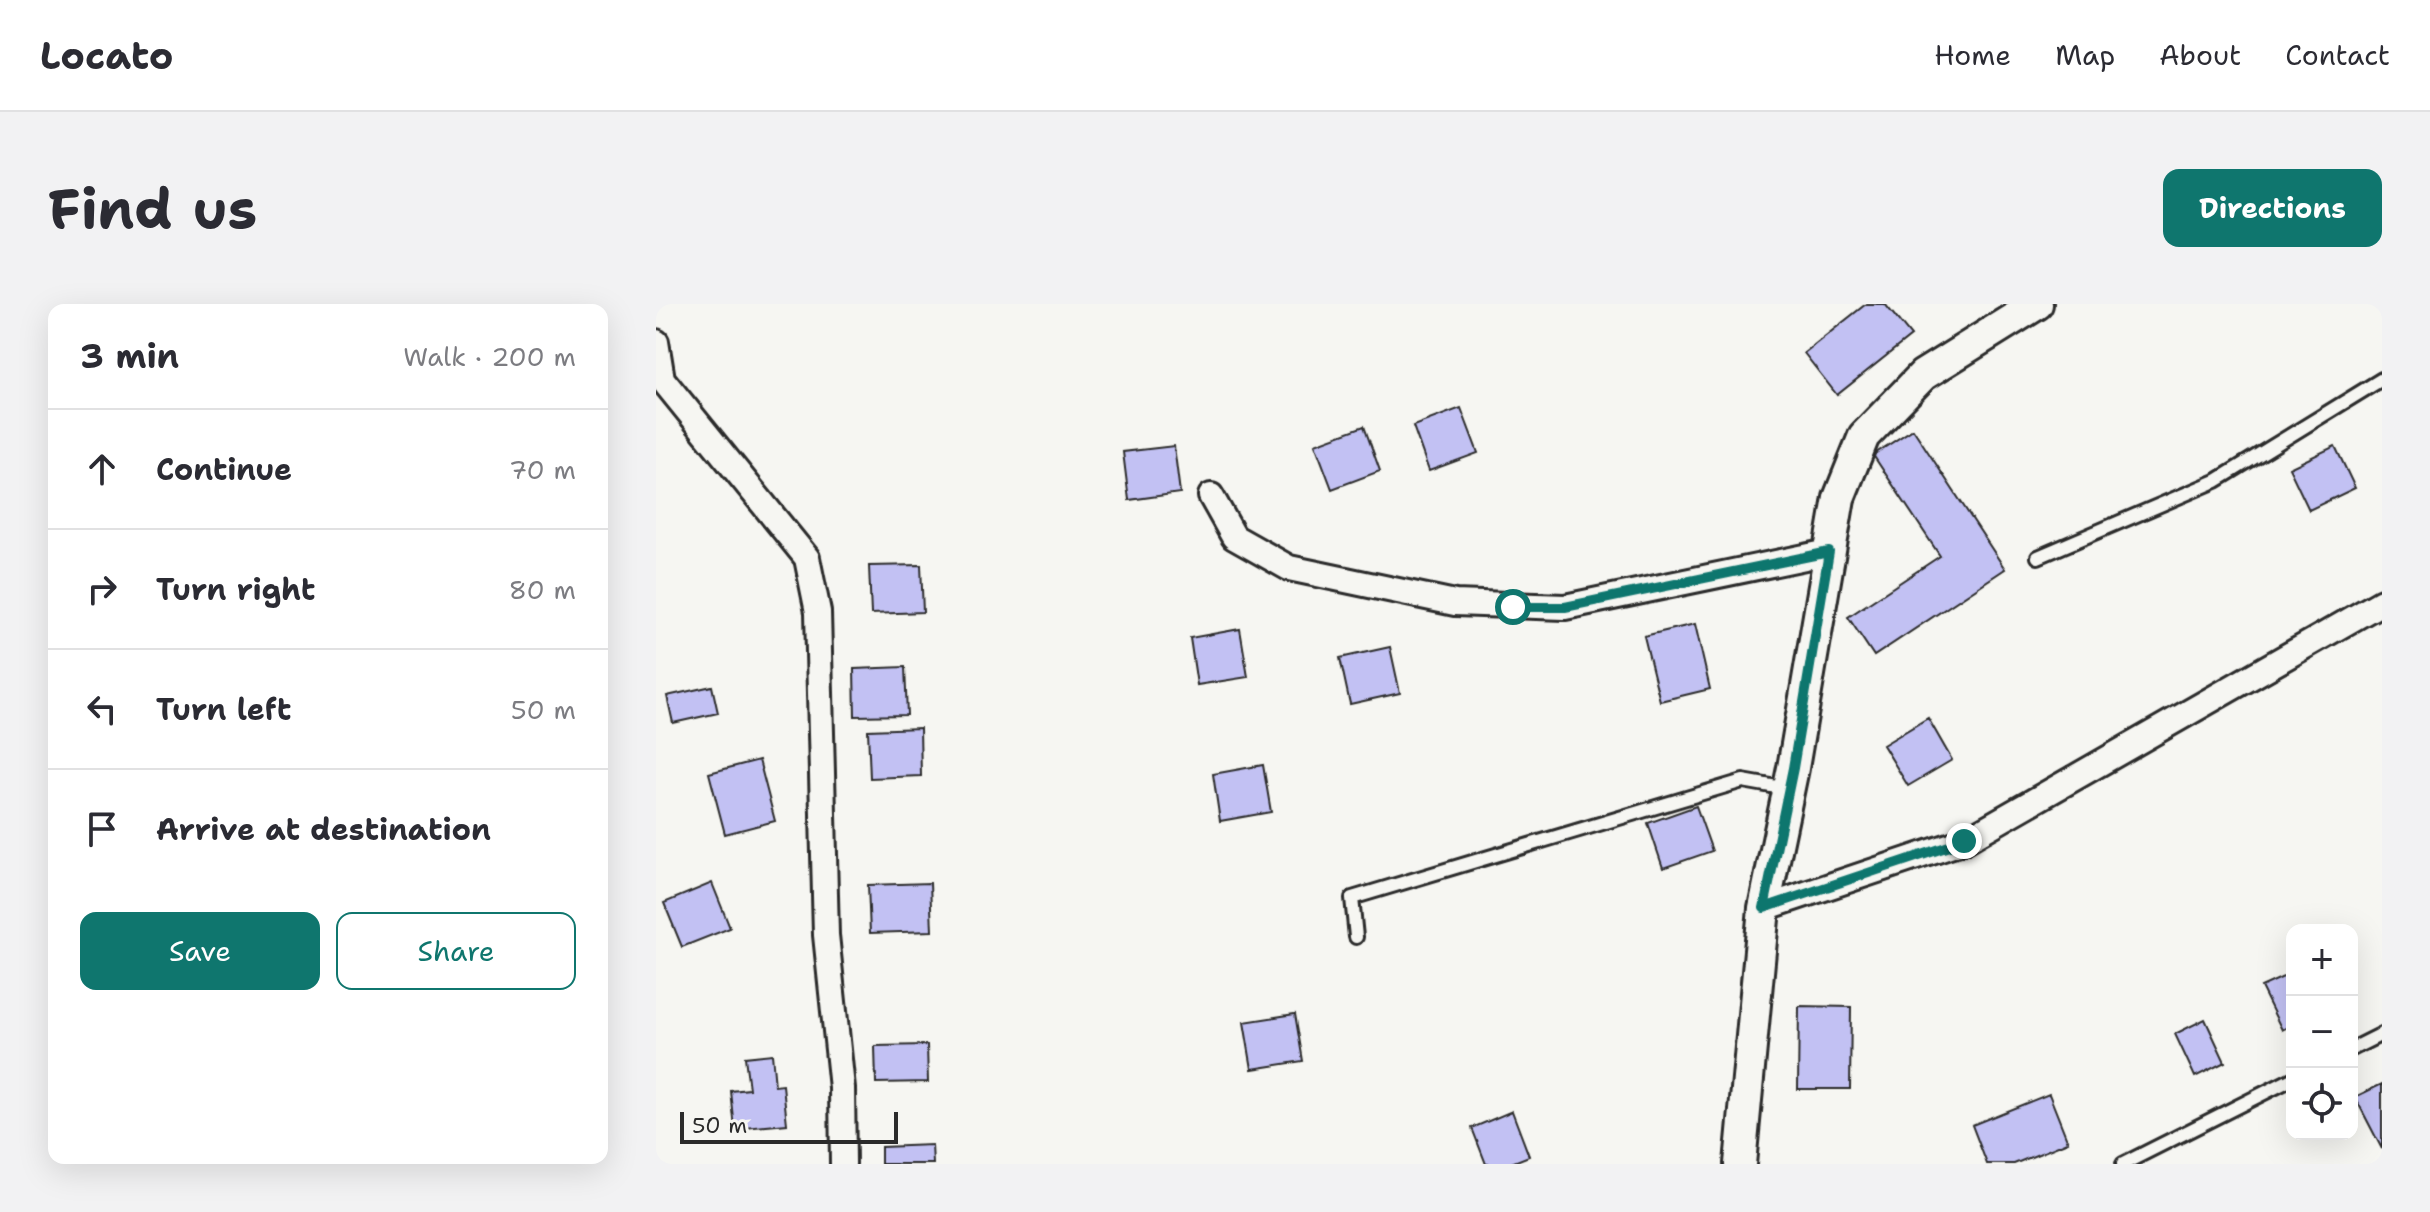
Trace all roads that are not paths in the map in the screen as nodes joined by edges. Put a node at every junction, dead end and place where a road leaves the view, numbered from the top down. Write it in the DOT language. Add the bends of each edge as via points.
graph roads {
  1 [pos="2037,304"];
  2 [pos="656,342"];
  3 [pos="2382,379"];
  4 [pos="659,381"];
  5 [pos="1211,496"];
  6 [pos="1829,552"];
  7 [pos="2038,557"];
  8 [pos="2382,602"];
  9 [pos="1788,789"];
  10 [pos="1764,908"];
  11 [pos="1356,937"];
  12 [pos="2382,1034"];
  13 [pos="2358,1046"];
  14 [pos="2286,1082"];
  15 [pos="843,1164"];
  16 [pos="1740,1164"];
  17 [pos="2123,1164"];
  1 -- 6 [label="street" via="1923,375 1864,436 1839,498"];
  2 -- 4 [label="street"];
  3 -- 7 [label="lane" via="2216,481"];
  4 -- 15 [label="street" via="807,558 818,612 826,935 842,1088"];
  5 -- 6 [label="street" via="1234,537 1289,568 1455,603 1565,607"];
  6 -- 9 [label="street"];
  8 -- 10 [label="street" via="1964,841"];
  9 -- 10 [label="street"];
  9 -- 11 [label="lane" via="1743,781 1352,898"];
  10 -- 16 [label="street"];
  12 -- 13 [label="lane"];
  14 -- 17 [label="lane"];
}
